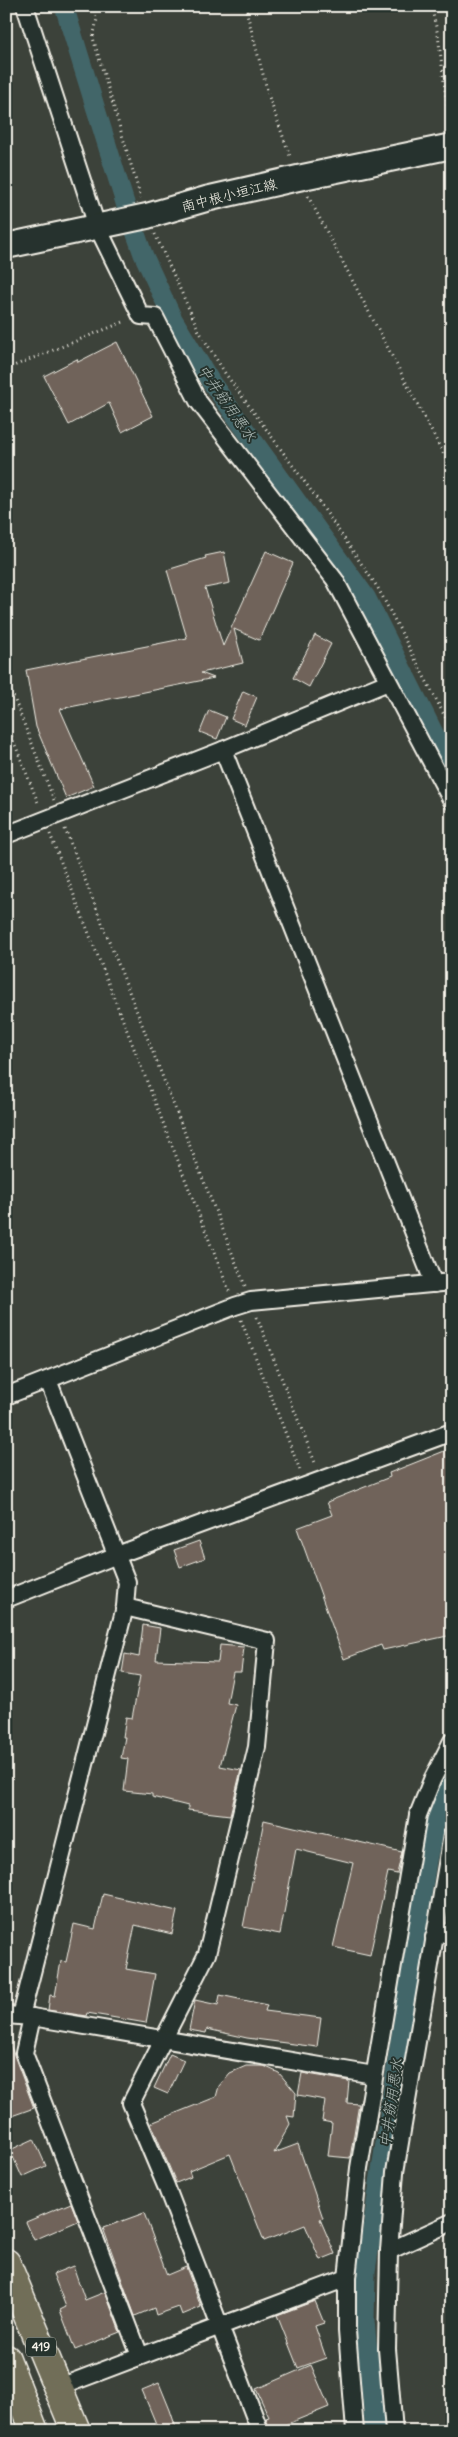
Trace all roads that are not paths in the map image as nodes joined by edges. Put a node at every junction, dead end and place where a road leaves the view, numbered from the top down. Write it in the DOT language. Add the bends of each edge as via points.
graph roads {
  1 [pos="25,6"];
  2 [pos="451,137"];
  3 [pos="104,225"];
  4 [pos="6,246"];
  5 [pos="388,682"];
  6 [pos="223,750"];
  7 [pos="452,801"];
  8 [pos="6,835"];
  9 [pos="452,1282"];
  10 [pos="434,1284"];
  11 [pos="48,1380"];
  12 [pos="6,1396"];
  13 [pos="452,1432"];
  14 [pos="117,1555"];
  15 [pos="6,1599"];
  16 [pos="125,1607"];
  17 [pos="452,1741"];
  18 [pos="452,1835"];
  19 [pos="452,1931"];
  20 [pos="434,1937"];
  21 [pos="20,2016"];
  22 [pos="162,2038"];
  23 [pos="374,2074"];
  24 [pos="452,2222"];
  25 [pos="389,2251"];
  26 [pos="6,2263"];
  27 [pos="346,2278"];
  28 [pos="220,2326"];
  29 [pos="140,2356"];
  30 [pos="6,2359"];
  31 [pos="57,2388"];
  32 [pos="14,2406"];
  33 [pos="34,2431"];
  34 [pos="76,2431"];
  35 [pos="260,2431"];
  36 [pos="355,2431"];
  37 [pos="394,2431"];
  1 -- 3 [label="street"];
  2 -- 3 [label="main road, 南中根小垣江線"];
  3 -- 4 [label="main road, 南中根小垣江線"];
  3 -- 5 [label="street" via="141,316 155,317 198,401 334,580"];
  5 -- 6 [label="street"];
  5 -- 7 [label="street"];
  6 -- 8 [label="street"];
  6 -- 10 [label="street"];
  9 -- 10 [label="street"];
  10 -- 11 [label="street" via="251,1301"];
  11 -- 12 [label="street"];
  11 -- 14 [label="street"];
  13 -- 14 [label="street"];
  14 -- 15 [label="street"];
  14 -- 16 [label="street" via="127,1582"];
  16 -- 21 [label="street"];
  16 -- 22 [label="street" via="268,1641 257,1747 207,1954"];
  17 -- 23 [label="street" via="418,1815"];
  18 -- 20 [label="street"];
  19 -- 20 [label="street"];
  20 -- 25 [label="street" via="395,2172"];
  21 -- 22 [label="street"];
  21 -- 29 [label="street" via="24,2053"];
  22 -- 23 [label="street"];
  22 -- 28 [label="street" via="131,2103"];
  23 -- 27 [label="street"];
  24 -- 25 [label="street"];
  25 -- 37 [label="street" via="387,2350"];
  26 -- 31 [label="highway, 419"];
  27 -- 28 [label="street"];
  27 -- 36 [label="street"];
  28 -- 29 [label="street"];
  28 -- 35 [label="street"];
  29 -- 31 [label="street"];
  30 -- 32 [label="highway, 419"];
  31 -- 34 [label="highway, 419"];
  32 -- 33 [label="highway, 419"];
}
